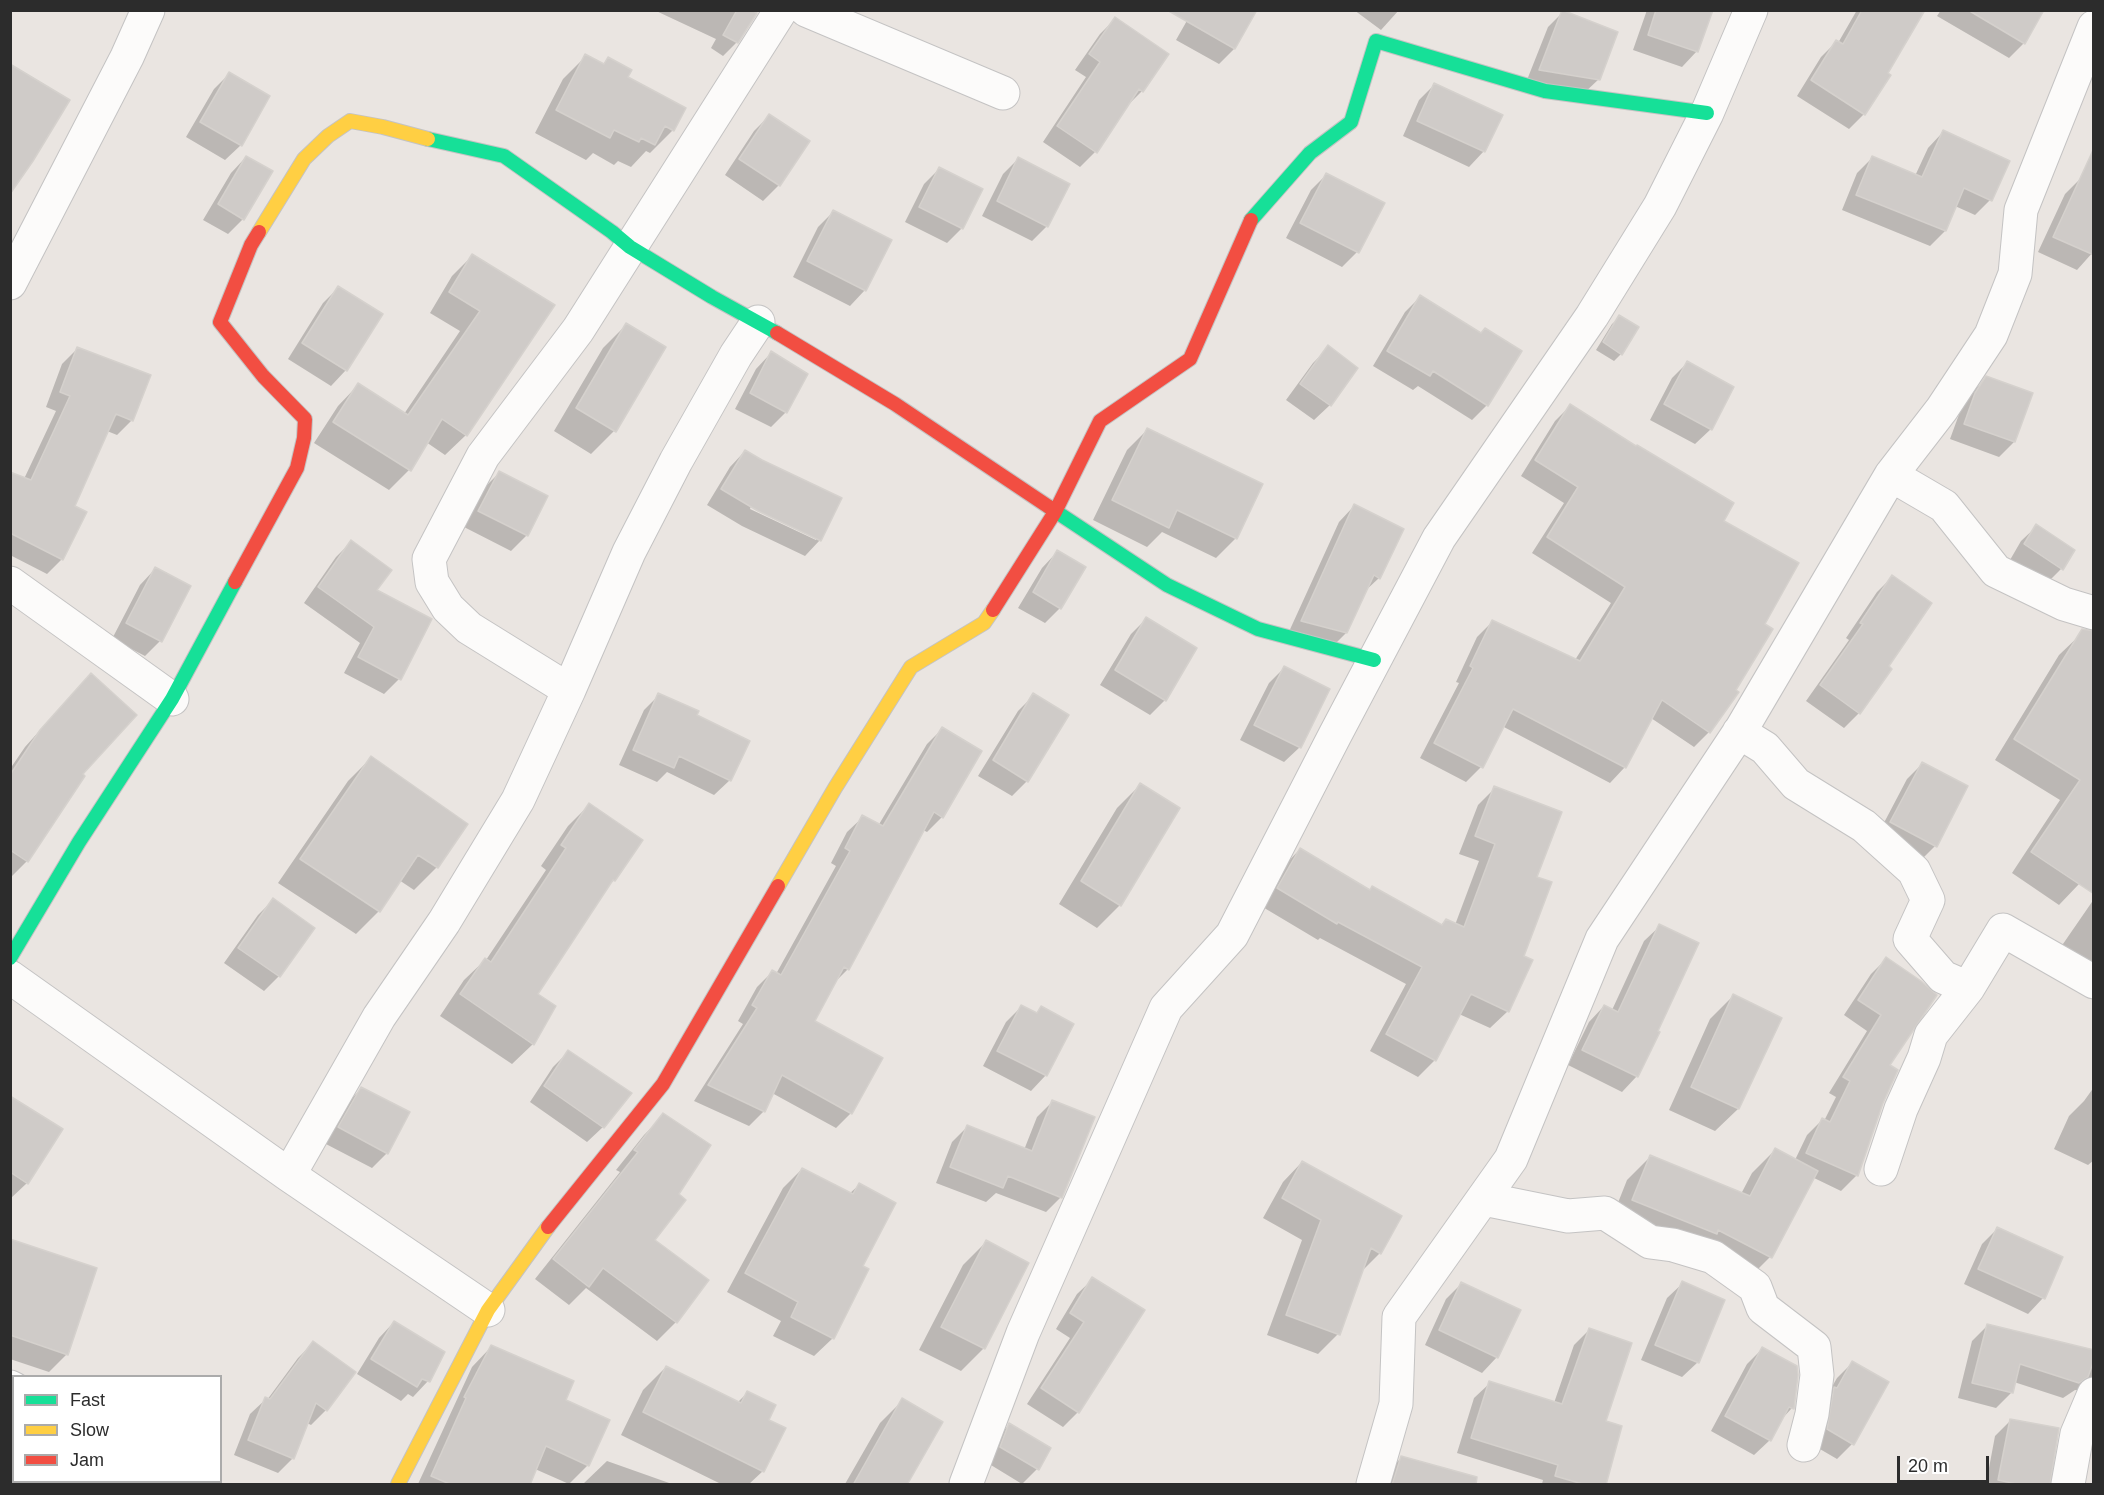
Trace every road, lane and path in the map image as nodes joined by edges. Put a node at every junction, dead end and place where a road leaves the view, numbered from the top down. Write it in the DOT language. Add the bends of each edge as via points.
graph roads {
  1 [pos="148,10"];
  2 [pos="781,10"];
  3 [pos="1751,10"];
  4 [pos="813,12"];
  5 [pos="2094,27"];
  6 [pos="2085,73"];
  7 [pos="1003,93"];
  8 [pos="1707,112"];
  9 [pos="630,247"];
  10 [pos="10,282"];
  11 [pos="758,322"];
  12 [pos="1891,475"];
  13 [pos="1055,512"];
  14 [pos="10,583"];
  15 [pos="2094,613"];
  16 [pos="1374,660"];
  17 [pos="569,690"];
  18 [pos="172,699"];
  19 [pos="1739,732"];
  20 [pos="10,958"];
  21 [pos="10,977"];
  22 [pos="2094,982"];
  23 [pos="1968,988"];
  24 [pos="1881,1169"];
  25 [pos="289,1175"];
  26 [pos="1484,1199"];
  27 [pos="488,1310"];
  28 [pos="2094,1394"];
  29 [pos="1804,1445"];
  30 [pos="398,1485"];
  31 [pos="966,1485"];
  32 [pos="1373,1485"];
  33 [pos="2068,1485"];
  1 -- 10 [label="street"];
  2 -- 9 [label="street"];
  3 -- 8 [label="street"];
  4 -- 7 [label="street"];
  5 -- 6 [label="street"];
  6 -- 12 [label="street" via="2020,210 2015,274 1991,335 1942,410"];
  8 -- 13 [label="street" via="1545,91 1376,41 1351,122 1310,153 1251,220 1190,359 1100,421"];
  8 -- 16 [label="street" via="1660,206 1592,316 1439,538"];
  9 -- 11 [label="street"];
  9 -- 17 [label="street" via="578,330 483,456 429,559 432,582 448,608 469,628"];
  9 -- 18 [label="street" via="504,156 350,121 304,159 251,245 220,322 263,376 305,419 297,468"];
  11 -- 13 [label="street" via="895,404"];
  11 -- 17 [label="street" via="670,471 629,552"];
  12 -- 15 [label="street" via="1944,506 1996,571 2064,604"];
  12 -- 19 [label="street"];
  13 -- 16 [label="street" via="1167,585 1258,629"];
  13 -- 27 [label="street" via="984,623 911,667 829,798 663,1084 538,1240"];
  14 -- 18 [label="street"];
  16 -- 31 [label="street" via="1232,935 1166,1008 1023,1333"];
  17 -- 25 [label="street" via="518,800 444,922 380,1017"];
  18 -- 20 [label="street" via="79,842"];
  19 -- 23 [label="street" via="1765,748 1796,784 1864,826 1914,872 1928,900 1910,939 1943,977"];
  19 -- 26 [label="street" via="1602,939 1511,1159"];
  21 -- 25 [label="street"];
  22 -- 23 [label="street" via="2003,930"];
  23 -- 24 [label="street" via="1931,1035"];
  25 -- 27 [label="street"];
  26 -- 29 [label="street" via="1568,1216 1605,1213 1650,1242 1713,1257 1755,1287 1763,1308 1814,1347 1817,1375"];
  26 -- 32 [label="street" via="1399,1317 1396,1404"];
  27 -- 30 [label="street"];
  28 -- 33 [label="street" via="2077,1434"];
}
